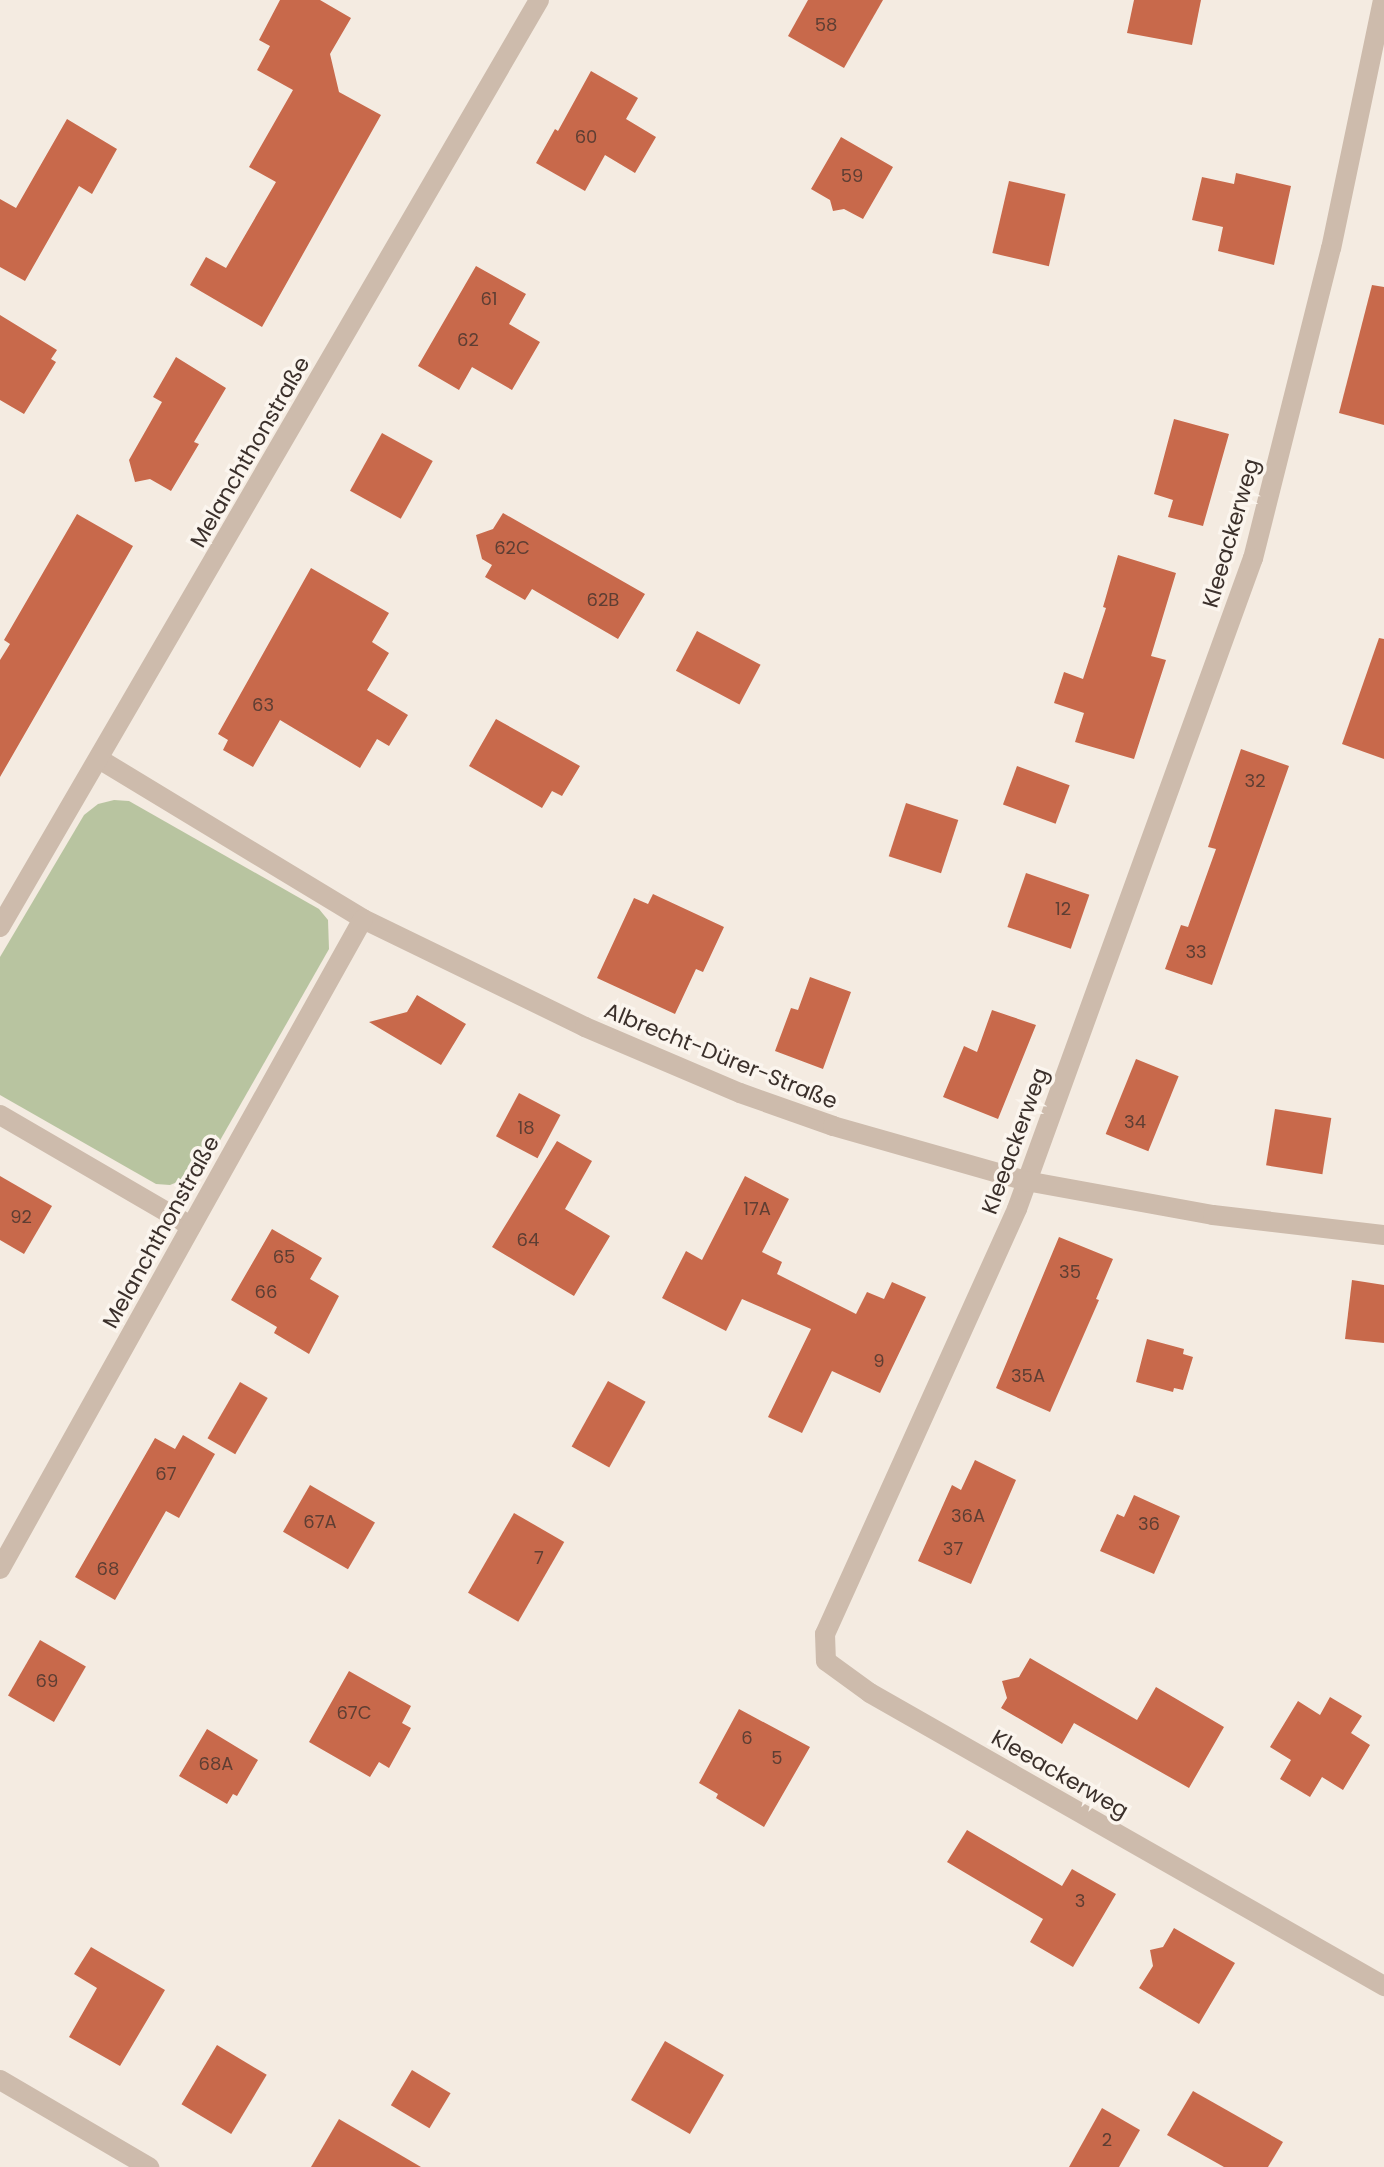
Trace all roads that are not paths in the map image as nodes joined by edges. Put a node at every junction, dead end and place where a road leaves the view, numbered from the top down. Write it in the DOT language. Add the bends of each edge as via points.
graph roads {
  1 [pos="539,0"];
  2 [pos="1383,0"];
  3 [pos="99,759"];
  4 [pos="363,919"];
  5 [pos="0,927"];
  6 [pos="0,1115"];
  7 [pos="1026,1181"];
  8 [pos="191,1226"];
  9 [pos="1384,1235"];
  10 [pos="0,1569"];
  11 [pos="1384,1986"];
  12 [pos="0,2080"];
  13 [pos="149,2167"];
  1 -- 3 [label="street, Melanchthonstraße"];
  2 -- 7 [label="street, Kleeackerweg" via="1331,248 1253,558"];
  3 -- 4 [label="street, Albrecht-Dürer-Straße"];
  3 -- 5 [label="street, Melanchthonstraße"];
  4 -- 7 [label="street, Albrecht-Dürer-Straße" via="585,1027 740,1093 833,1126"];
  4 -- 8 [label="street, Melanchthonstraße"];
  6 -- 8 [label="street"];
  7 -- 9 [label="street, Albrecht-Dürer-Straße" via="1213,1215"];
  7 -- 11 [label="street, Kleeackerweg" via="825,1634 826,1661 870,1693"];
  8 -- 10 [label="street, Melanchthonstraße"];
  12 -- 13 [label="street"];
}
